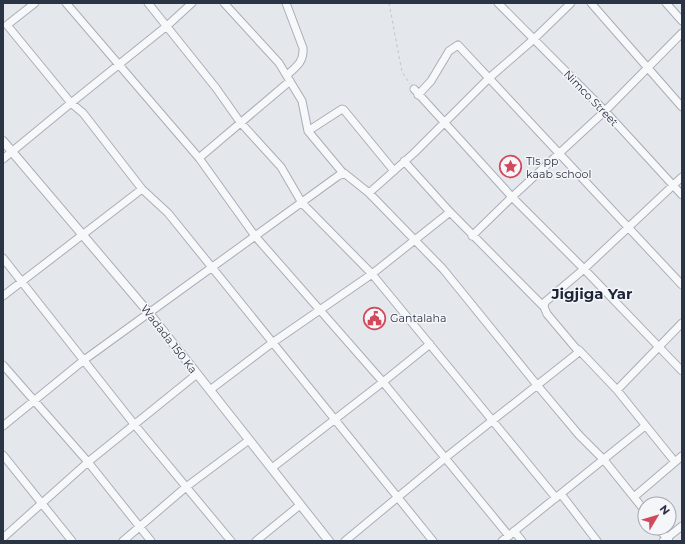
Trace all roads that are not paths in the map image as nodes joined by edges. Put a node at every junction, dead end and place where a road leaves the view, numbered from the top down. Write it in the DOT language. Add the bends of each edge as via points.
graph roads {
  1 [pos="35,3"];
  2 [pos="66,3"];
  3 [pos="148,3"];
  4 [pos="192,3"];
  5 [pos="224,3"];
  6 [pos="286,3"];
  7 [pos="498,3"];
  8 [pos="571,3"];
  9 [pos="591,3"];
  10 [pos="666,3"];
  11 [pos="682,21"];
  12 [pos="5,26"];
  13 [pos="168,26"];
  14 [pos="682,33"];
  15 [pos="534,40"];
  16 [pos="117,64"];
  17 [pos="648,68"];
  18 [pos="288,78"];
  19 [pos="488,79"];
  20 [pos="71,103"];
  21 [pos="682,107"];
  22 [pos="605,111"];
  23 [pos="240,122"];
  24 [pos="443,123"];
  25 [pos="308,131"];
  26 [pos="3,141"];
  27 [pos="12,151"];
  28 [pos="559,154"];
  29 [pos="199,158"];
  30 [pos="3,159"];
  31 [pos="404,161"];
  32 [pos="394,171"];
  33 [pos="343,174"];
  34 [pos="682,177"];
  35 [pos="673,186"];
  36 [pos="142,189"];
  37 [pos="370,193"];
  38 [pos="682,195"];
  39 [pos="512,197"];
  40 [pos="302,203"];
  41 [pos="450,212"];
  42 [pos="627,228"];
  43 [pos="83,235"];
  44 [pos="255,236"];
  45 [pos="472,236"];
  46 [pos="414,238"];
  47 [pos="3,258"];
  48 [pos="211,268"];
  49 [pos="584,269"];
  50 [pos="372,274"];
  51 [pos="22,282"];
  52 [pos="682,285"];
  53 [pos="3,296"];
  54 [pos="544,307"];
  55 [pos="322,310"];
  56 [pos="149,313"];
  57 [pos="682,323"];
  58 [pos="272,343"];
  59 [pos="430,344"];
  60 [pos="659,348"];
  61 [pos="579,350"];
  62 [pos="84,360"];
  63 [pos="3,365"];
  64 [pos="682,371"];
  65 [pos="197,374"];
  66 [pos="383,382"];
  67 [pos="537,385"];
  68 [pos="210,390"];
  69 [pos="617,390"];
  70 [pos="33,400"];
  71 [pos="493,419"];
  72 [pos="334,421"];
  73 [pos="134,424"];
  74 [pos="3,426"];
  75 [pos="645,426"];
  76 [pos="249,440"];
  77 [pos="3,455"];
  78 [pos="682,456"];
  79 [pos="445,458"];
  80 [pos="604,460"];
  81 [pos="88,462"];
  82 [pos="675,462"];
  83 [pos="272,468"];
  84 [pos="186,487"];
  85 [pos="558,496"];
  86 [pos="634,497"];
  87 [pos="397,498"];
  88 [pos="637,501"];
  89 [pos="43,504"];
  90 [pos="300,505"];
  91 [pos="138,526"];
  92 [pos="682,526"];
  93 [pos="511,533"];
  94 [pos="3,538"];
  95 [pos="666,540"];
  96 [pos="72,541"];
  97 [pos="123,541"];
  98 [pos="151,541"];
  99 [pos="231,541"];
  100 [pos="256,541"];
  101 [pos="329,541"];
  102 [pos="345,541"];
  103 [pos="433,541"];
  104 [pos="502,541"];
  105 [pos="522,541"];
  106 [pos="597,541"];
  1 -- 12 [label="street"];
  2 -- 16 [label="street"];
  3 -- 13 [label="street"];
  4 -- 13 [label="street"];
  5 -- 18 [label="street" via="279,63"];
  6 -- 18 [label="street" via="304,55"];
  7 -- 15 [label="street, Nimco Street"];
  8 -- 15 [label="street"];
  9 -- 17 [label="street"];
  10 -- 11 [label="street"];
  12 -- 20 [label="street"];
  13 -- 16 [label="street"];
  13 -- 23 [label="street"];
  14 -- 17 [label="street"];
  15 -- 19 [label="street"];
  15 -- 22 [label="street, Nimco Street"];
  16 -- 20 [label="street"];
  16 -- 29 [label="street"];
  17 -- 21 [label="street"];
  17 -- 22 [label="street"];
  18 -- 23 [label="street"];
  18 -- 25 [label="street" via="302,101"];
  19 -- 24 [label="street"];
  19 -- 24 [label="street" via="458,45 449,51 431,81 416,92"];
  19 -- 28 [label="street"];
  20 -- 27 [label="street"];
  20 -- 36 [label="street" via="83,113"];
  22 -- 28 [label="street"];
  22 -- 35 [label="street, Nimco Street"];
  23 -- 29 [label="street"];
  23 -- 40 [label="street" via="281,167"];
  24 -- 31 [label="street"];
  24 -- 39 [label="street"];
  25 -- 32 [label="street" via="342,109"];
  25 -- 33 [label="street"];
  26 -- 27 [label="street, Wadada 150 Ka"];
  27 -- 30 [label="street"];
  27 -- 43 [label="street, Wadada 150 Ka"];
  28 -- 39 [label="street"];
  28 -- 42 [label="street"];
  29 -- 44 [label="street"];
  31 -- 32 [label="street"];
  31 -- 41 [label="street"];
  32 -- 37 [label="street"];
  33 -- 37 [label="street" via="347,174"];
  33 -- 40 [label="street"];
  34 -- 35 [label="street"];
  35 -- 38 [label="street, Nimco Street"];
  35 -- 42 [label="street"];
  36 -- 43 [label="street"];
  36 -- 48 [label="street" via="168,213"];
  37 -- 46 [label="street"];
  39 -- 45 [label="street"];
  39 -- 49 [label="street"];
  40 -- 44 [label="street"];
  40 -- 50 [label="street"];
  41 -- 45 [label="street"];
  41 -- 46 [label="street"];
  42 -- 49 [label="street"];
  42 -- 52 [label="street"];
  43 -- 51 [label="street"];
  43 -- 56 [label="street, Wadada 150 Ka"];
  44 -- 48 [label="street"];
  44 -- 55 [label="street"];
  45 -- 54 [label="street"];
  46 -- 50 [label="street"];
  46 -- 67 [label="street" via="465,295"];
  47 -- 51 [label="street"];
  48 -- 56 [label="street"];
  48 -- 58 [label="street"];
  49 -- 54 [label="street" via="549,299"];
  49 -- 60 [label="street"];
  50 -- 55 [label="street"];
  50 -- 59 [label="street"];
  51 -- 53 [label="street"];
  51 -- 62 [label="street"];
  54 -- 61 [label="street" via="547,314"];
  55 -- 58 [label="street"];
  55 -- 66 [label="street"];
  56 -- 62 [label="street"];
  56 -- 65 [label="street, Wadada 150 Ka"];
  57 -- 60 [label="street"];
  58 -- 68 [label="street"];
  58 -- 72 [label="street"];
  59 -- 66 [label="street"];
  59 -- 71 [label="street"];
  60 -- 64 [label="street"];
  60 -- 69 [label="street"];
  61 -- 67 [label="street" via="578,354"];
  61 -- 69 [label="street"];
  62 -- 70 [label="street"];
  62 -- 73 [label="street"];
  63 -- 70 [label="street"];
  65 -- 68 [label="street, Wadada 150 Ka"];
  65 -- 73 [label="street"];
  66 -- 72 [label="street"];
  66 -- 79 [label="street"];
  67 -- 71 [label="street"];
  67 -- 80 [label="street"];
  68 -- 76 [label="street, Wadada 150 Ka"];
  69 -- 75 [label="street"];
  70 -- 74 [label="street"];
  70 -- 81 [label="street"];
  71 -- 79 [label="street"];
  71 -- 85 [label="street"];
  72 -- 83 [label="street"];
  72 -- 87 [label="street"];
  73 -- 81 [label="street"];
  73 -- 84 [label="street"];
  75 -- 80 [label="street"];
  75 -- 82 [label="street"];
  76 -- 83 [label="street, Wadada 150 Ka"];
  76 -- 84 [label="street"];
  77 -- 89 [label="street"];
  78 -- 82 [label="street"];
  79 -- 87 [label="street"];
  79 -- 93 [label="street"];
  80 -- 85 [label="street"];
  80 -- 86 [label="street"];
  81 -- 89 [label="street"];
  81 -- 91 [label="street"];
  82 -- 86 [label="street"];
  83 -- 90 [label="street, Wadada 150 Ka"];
  84 -- 91 [label="street"];
  84 -- 99 [label="street"];
  85 -- 93 [label="street"];
  85 -- 106 [label="street"];
  86 -- 88 [label="street"];
  87 -- 102 [label="street"];
  87 -- 103 [label="street"];
  89 -- 94 [label="street"];
  89 -- 96 [label="street"];
  90 -- 100 [label="street"];
  90 -- 101 [label="street, Wadada 150 Ka"];
  91 -- 97 [label="street"];
  91 -- 98 [label="street"];
  92 -- 95 [label="street"];
  93 -- 104 [label="street"];
  93 -- 105 [label="street"];
}
